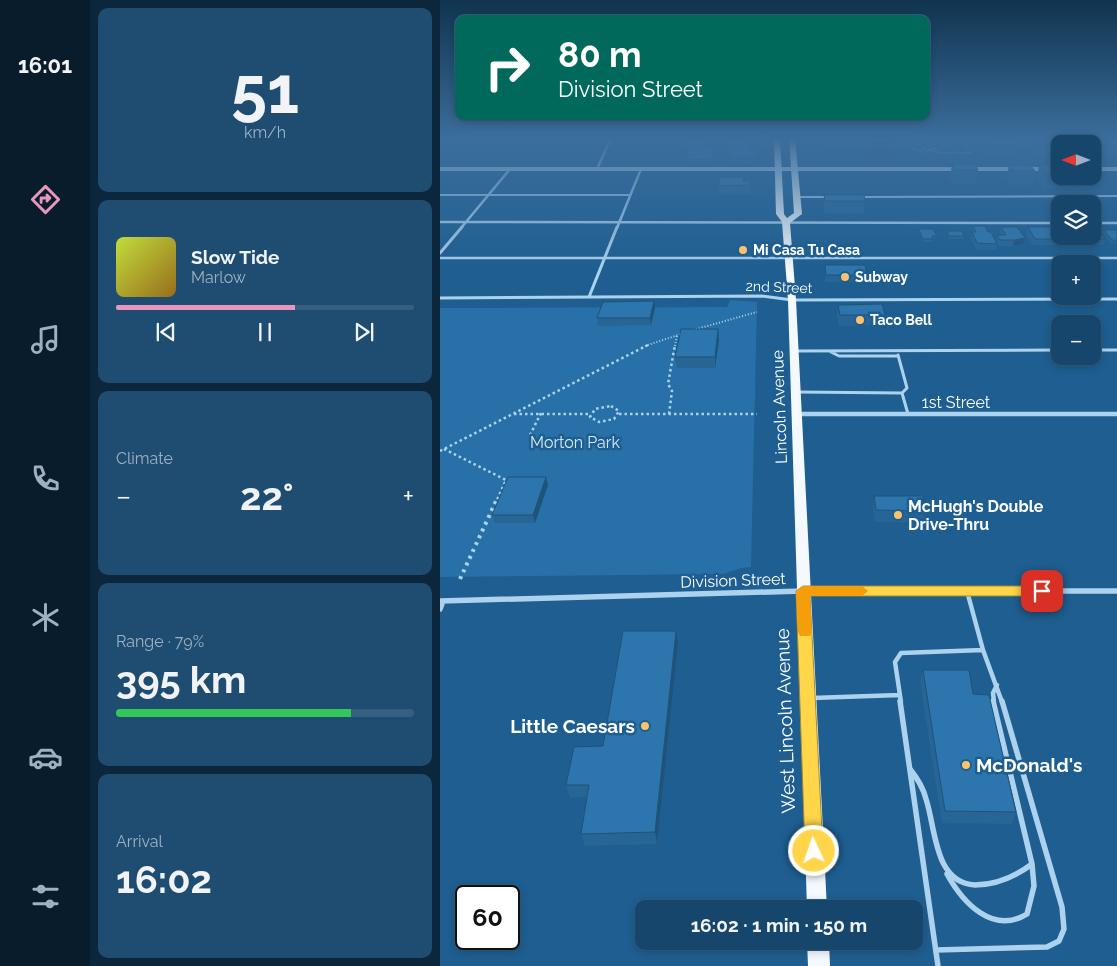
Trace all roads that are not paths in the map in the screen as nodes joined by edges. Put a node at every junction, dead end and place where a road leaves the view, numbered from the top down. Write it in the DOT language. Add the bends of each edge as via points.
graph roads {
  1 [pos="498,183"];
  2 [pos="635,183"];
  3 [pos="779,183"];
  4 [pos="795,183"];
  5 [pos="440,195"];
  6 [pos="488,195"];
  7 [pos="630,195"];
  8 [pos="1117,196"];
  9 [pos="796,197"];
  10 [pos="832,197"];
  11 [pos="855,197"];
  12 [pos="440,222"];
  13 [pos="466,222"];
  14 [pos="620,222"];
  15 [pos="786,222"];
  16 [pos="1051,223"];
  17 [pos="1101,223"];
  18 [pos="1117,223"];
  19 [pos="440,253"];
  20 [pos="440,258"];
  21 [pos="605,258"];
  22 [pos="788,258"];
  23 [pos="1117,258"];
  24 [pos="589,296"];
  25 [pos="440,298"];
  26 [pos="1117,299"];
  27 [pos="792,300"];
  28 [pos="1051,350"];
  29 [pos="1101,350"];
  30 [pos="1117,350"];
  31 [pos="794,351"];
  32 [pos="828,351"];
  33 [pos="897,351"];
  34 [pos="898,356"];
  35 [pos="795,392"];
  36 [pos="902,393"];
  37 [pos="796,414"];
  38 [pos="908,414"];
  39 [pos="1117,414"];
  40 [pos="803,591"];
  41 [pos="966,591"];
  42 [pos="1117,591"];
  43 [pos="442,601"];
  44 [pos="440,609"];
  45 [pos="983,650"];
  46 [pos="997,684"];
  47 [pos="900,695"];
  48 [pos="808,698"];
  49 [pos="910,769"];
  50 [pos="1032,864"];
  51 [pos="946,872"];
  52 [pos="817,900"];
  53 [pos="818,950"];
  54 [pos="936,950"];
  55 [pos="819,966"];
  56 [pos="938,966"];
  1 -- 6 [label="street"];
  2 -- 7 [label="street"];
  3 -- 15 [label="main road, Lincoln Avenue" via="780,214"];
  4 -- 9 [label="main road"];
  5 -- 6 [label="lane"];
  6 -- 7 [label="lane"];
  6 -- 13 [label="street"];
  7 -- 14 [label="street"];
  8 -- 11 [label="lane"];
  9 -- 10 [label="lane"];
  9 -- 15 [label="main road" via="798,214"];
  12 -- 13 [label="street"];
  13 -- 14 [label="street"];
  13 -- 19 [label="street"];
  14 -- 15 [label="street"];
  14 -- 21 [label="street"];
  15 -- 16 [label="street"];
  15 -- 22 [label="main road, Lincoln Avenue"];
  17 -- 18 [label="street"];
  20 -- 21 [label="lane"];
  21 -- 22 [label="lane"];
  21 -- 24 [label="street"];
  22 -- 23 [label="lane"];
  22 -- 27 [label="main road, Lincoln Avenue"];
  24 -- 25 [label="street, 2nd Street"];
  24 -- 27 [label="street, 2nd Street" via="762,296"];
  26 -- 27 [label="street, 2nd Street"];
  27 -- 31 [label="main road, Lincoln Avenue"];
  28 -- 33 [label="lane"];
  29 -- 30 [label="lane"];
  31 -- 32 [label="lane"];
  31 -- 35 [label="main road, Lincoln Avenue"];
  32 -- 33 [label="lane"];
  32 -- 34 [label="lane" via="839,356"];
  33 -- 34 [label="lane"];
  34 -- 36 [label="lane" via="907,388"];
  35 -- 36 [label="lane"];
  35 -- 37 [label="main road, Lincoln Avenue"];
  36 -- 38 [label="lane"];
  37 -- 38 [label="street, 1st Street"];
  37 -- 40 [label="main road, Lincoln Avenue"];
  38 -- 39 [label="street, 1st Street"];
  40 -- 41 [label="street, Division Street"];
  40 -- 43 [label="street, Division Street"];
  40 -- 48 [label="main road, West Lincoln Avenue"];
  41 -- 42 [label="street, Division Street"];
  41 -- 45 [label="lane"];
  43 -- 44 [label="street"];
  45 -- 46 [label="lane"];
  45 -- 47 [label="lane" via="901,653 895,662"];
  46 -- 50 [label="lane" via="993,693 994,710"];
  46 -- 54 [label="lane" via="1062,907 1064,929 1059,941 1047,948"];
  47 -- 48 [label="lane"];
  47 -- 49 [label="lane"];
  48 -- 52 [label="main road, West Lincoln Avenue"];
  49 -- 51 [label="lane" via="916,774 925,798"];
  49 -- 54 [label="lane"];
  50 -- 51 [label="lane" via="1013,876 973,887 959,883"];
  50 -- 51 [label="lane" via="1034,886 1027,914 1013,922 990,918 967,901"];
  53 -- 55 [label="main road"];
  54 -- 56 [label="lane"];
}
